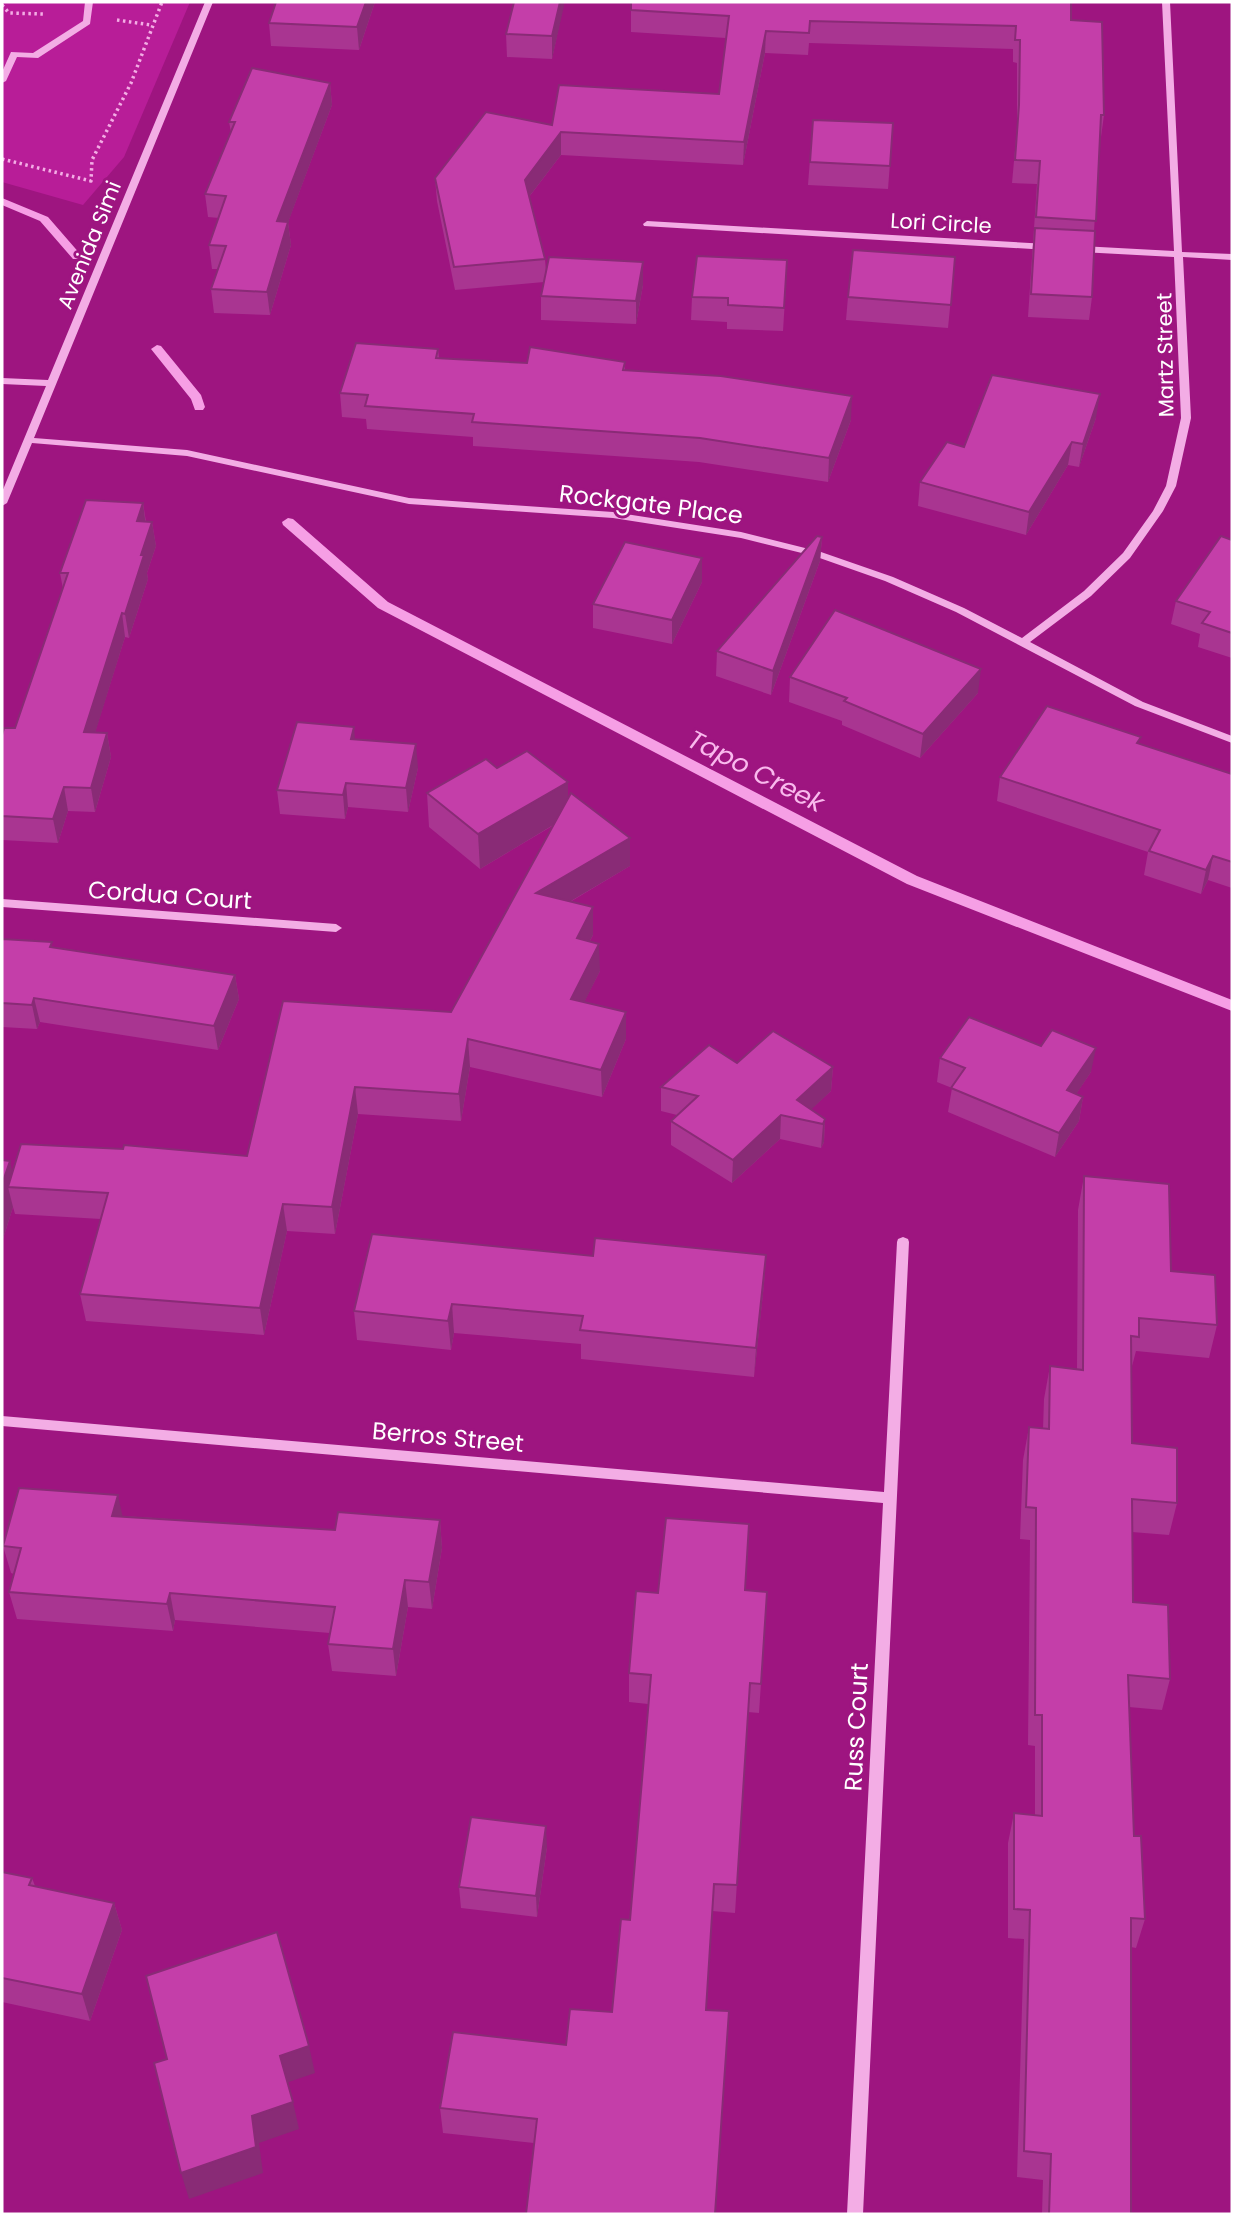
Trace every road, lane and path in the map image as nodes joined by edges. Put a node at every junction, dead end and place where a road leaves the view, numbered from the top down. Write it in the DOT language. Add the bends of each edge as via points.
graph roads {
  1 [pos="89,2"];
  2 [pos="162,2"];
  3 [pos="209,2"];
  4 [pos="1167,2"];
  5 [pos="2,5"];
  6 [pos="48,14"];
  7 [pos="114,19"];
  8 [pos="151,25"];
  9 [pos="2,81"];
  10 [pos="2,159"];
  11 [pos="647,224"];
  12 [pos="1057,247"];
  13 [pos="1070,248"];
  14 [pos="1180,254"];
  15 [pos="1232,257"];
  16 [pos="2,381"];
  17 [pos="51,383"];
  18 [pos="27,440"];
  19 [pos="2,503"];
  20 [pos="1022,643"];
  21 [pos="1232,740"];
  22 [pos="2,903"];
  23 [pos="336,928"];
  24 [pos="903,1242"];
  25 [pos="2,1420"];
  26 [pos="890,1498"];
  27 [pos="855,2214"];
  1 -- 9 [label="street" via="87,22 35,56 14,54"];
  2 -- 8 [label="path"];
  3 -- 17 [label="street, Avenida Simi"];
  4 -- 14 [label="street, Martz Street"];
  5 -- 6 [label="path" via="9,12"];
  7 -- 8 [label="path"];
  8 -- 10 [label="path" via="131,83 92,160 91,181"];
  11 -- 12 [label="street, Lori Circle"];
  13 -- 14 [label="street"];
  14 -- 15 [label="street"];
  14 -- 20 [label="street, Martz Street" via="1186,418 1171,484 1150,524 1117,568 1075,606"];
  16 -- 17 [label="street"];
  17 -- 18 [label="street, Avenida Simi"];
  18 -- 19 [label="street, Avenida Simi"];
  18 -- 20 [label="street, Rockgate Place" via="187,453 409,501 613,515 741,535 889,579"];
  20 -- 21 [label="street, Rockgate Place" via="1139,704"];
  22 -- 23 [label="street, Cordua Court"];
  24 -- 26 [label="street, Russ Court"];
  25 -- 26 [label="street, Berros Street"];
  26 -- 27 [label="street, Russ Court"];
}
